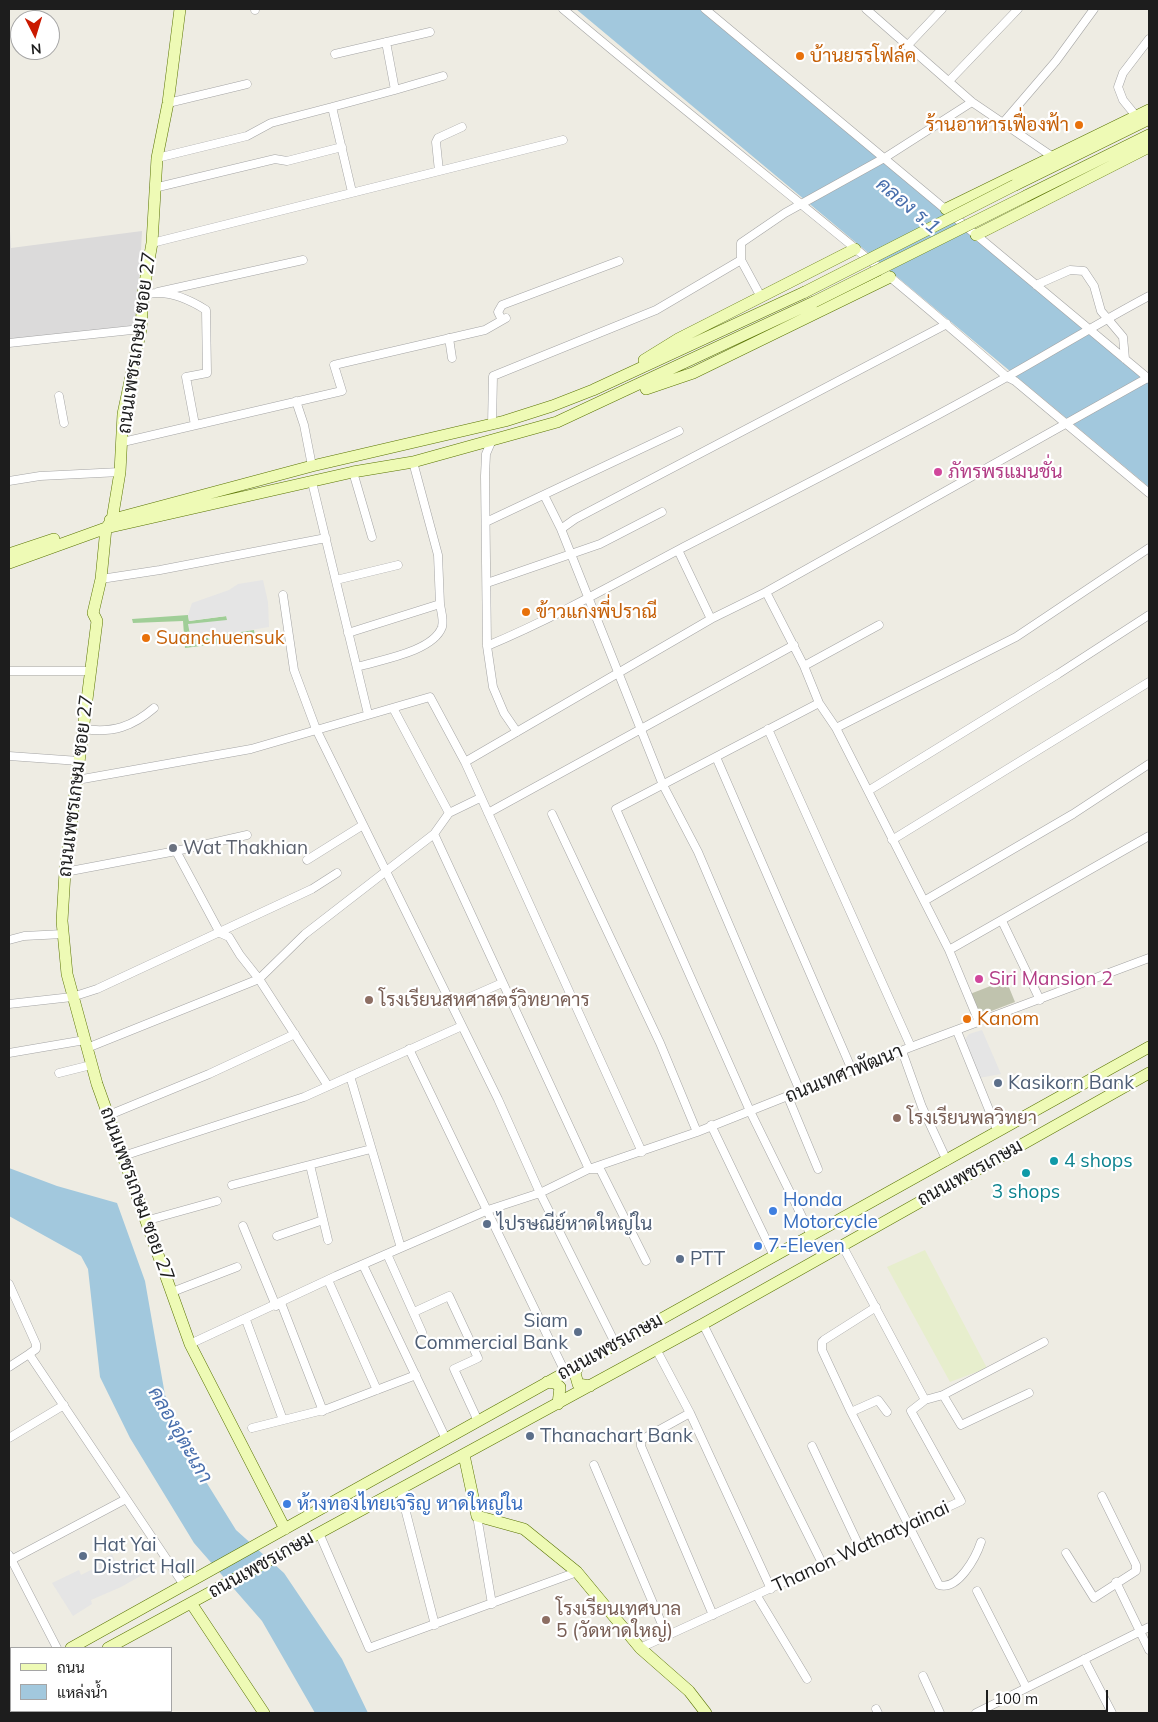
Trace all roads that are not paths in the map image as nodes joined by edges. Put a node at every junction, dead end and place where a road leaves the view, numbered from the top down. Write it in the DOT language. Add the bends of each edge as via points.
graph roads {
  1 [pos="180,9"];
  2 [pos="563,9"];
  3 [pos="705,9"];
  4 [pos="866,9"];
  5 [pos="942,9"];
  6 [pos="1018,9"];
  7 [pos="1094,9"];
  8 [pos="430,32"];
  9 [pos="1149,39"];
  10 [pos="386,42"];
  11 [pos="907,46"];
  12 [pos="335,54"];
  13 [pos="443,76"];
  14 [pos="949,81"];
  15 [pos="247,84"];
  16 [pos="395,90"];
  17 [pos="972,102"];
  18 [pos="168,103"];
  19 [pos="332,107"];
  20 [pos="1149,110"];
  21 [pos="1136,116"];
  22 [pos="1149,119"];
  23 [pos="1002,124"];
  24 [pos="462,127"];
  25 [pos="1149,135"];
  26 [pos="563,140"];
  27 [pos="342,147"];
  28 [pos="1149,147"];
  29 [pos="1053,156"];
  30 [pos="886,157"];
  31 [pos="157,158"];
  32 [pos="439,171"];
  33 [pos="154,188"];
  34 [pos="352,192"];
  35 [pos="800,205"];
  36 [pos="946,209"];
  37 [pos="976,235"];
  38 [pos="152,243"];
  39 [pos="855,249"];
  40 [pos="303,260"];
  41 [pos="741,260"];
  42 [pos="619,261"];
  43 [pos="890,277"];
  44 [pos="1036,285"];
  45 [pos="146,294"];
  46 [pos="1149,296"];
  47 [pos="761,297"];
  48 [pos="1106,319"];
  49 [pos="947,324"];
  50 [pos="141,329"];
  51 [pos="1088,329"];
  52 [pos="449,338"];
  53 [pos="9,343"];
  54 [pos="452,358"];
  55 [pos="1126,359"];
  56 [pos="1007,377"];
  57 [pos="1149,378"];
  58 [pos="593,390"];
  59 [pos="59,396"];
  60 [pos="296,401"];
  61 [pos="597,405"];
  62 [pos="1070,422"];
  63 [pos="64,423"];
  64 [pos="195,425"];
  65 [pos="492,425"];
  66 [pos="679,431"];
  67 [pos="492,440"];
  68 [pos="122,442"];
  69 [pos="413,462"];
  70 [pos="312,466"];
  71 [pos="120,472"];
  72 [pos="353,472"];
  73 [pos="9,481"];
  74 [pos="312,482"];
  75 [pos="1149,493"];
  76 [pos="544,496"];
  77 [pos="662,512"];
  78 [pos="486,522"];
  79 [pos="109,524"];
  80 [pos="561,529"];
  81 [pos="372,536"];
  82 [pos="326,538"];
  83 [pos="1149,548"];
  84 [pos="678,550"];
  85 [pos="9,554"];
  86 [pos="570,556"];
  87 [pos="9,564"];
  88 [pos="398,565"];
  89 [pos="101,579"];
  90 [pos="336,580"];
  91 [pos="487,583"];
  92 [pos="766,592"];
  93 [pos="283,595"];
  94 [pos="588,600"];
  95 [pos="440,604"];
  96 [pos="1149,615"];
  97 [pos="711,619"];
  98 [pos="879,625"];
  99 [pos="348,632"];
  100 [pos="794,645"];
  101 [pos="487,646"];
  102 [pos="804,666"];
  103 [pos="357,667"];
  104 [pos="9,671"];
  105 [pos="89,672"];
  106 [pos="619,675"];
  107 [pos="1149,682"];
  108 [pos="818,703"];
  109 [pos="154,708"];
  110 [pos="393,708"];
  111 [pos="368,714"];
  112 [pos="642,727"];
  113 [pos="836,728"];
  114 [pos="84,729"];
  115 [pos="316,729"];
  116 [pos="768,729"];
  117 [pos="517,732"];
  118 [pos="9,756"];
  119 [pos="716,757"];
  120 [pos="79,760"];
  121 [pos="465,762"];
  122 [pos="1149,764"];
  123 [pos="77,780"];
  124 [pos="664,785"];
  125 [pos="868,791"];
  126 [pos="480,798"];
  127 [pos="488,813"];
  128 [pos="449,814"];
  129 [pos="552,814"];
  130 [pos="363,826"];
  131 [pos="434,834"];
  132 [pos="247,835"];
  133 [pos="1149,836"];
  134 [pos="892,840"];
  135 [pos="176,851"];
  136 [pos="307,860"];
  137 [pos="386,870"];
  138 [pos="65,872"];
  139 [pos="337,873"];
  140 [pos="924,901"];
  141 [pos="1002,921"];
  142 [pos="220,933"];
  143 [pos="63,934"];
  144 [pos="9,940"];
  145 [pos="949,950"];
  146 [pos="1149,958"];
  147 [pos="260,979"];
  148 [pos="502,983"];
  149 [pos="72,997"];
  150 [pos="1040,1000"];
  151 [pos="9,1004"];
  152 [pos="452,1005"];
  153 [pos="979,1022"];
  154 [pos="462,1026"];
  155 [pos="957,1031"];
  156 [pos="295,1034"];
  157 [pos="86,1044"];
  158 [pos="911,1047"];
  159 [pos="1149,1048"];
  160 [pos="409,1049"];
  161 [pos="902,1051"];
  162 [pos="9,1054"];
  163 [pos="91,1065"];
  164 [pos="852,1070"];
  165 [pos="59,1073"];
  166 [pos="1149,1073"];
  167 [pos="350,1076"];
  168 [pos="328,1086"];
  169 [pos="800,1092"];
  170 [pos="1070,1092"];
  171 [pos="788,1097"];
  172 [pos="750,1111"];
  173 [pos="1080,1112"];
  174 [pos="109,1115"];
  175 [pos="711,1125"];
  176 [pos="697,1132"];
  177 [pos="998,1132"];
  178 [pos="371,1149"];
  179 [pos="642,1152"];
  180 [pos="123,1156"];
  181 [pos="947,1161"];
  182 [pos="310,1165"];
  183 [pos="589,1169"];
  184 [pos="818,1169"];
  185 [pos="232,1185"];
  186 [pos="894,1190"];
  187 [pos="540,1193"];
  188 [pos="217,1201"];
  189 [pos="488,1210"];
  190 [pos="904,1210"];
  191 [pos="323,1220"];
  192 [pos="145,1221"];
  193 [pos="243,1226"];
  194 [pos="277,1236"];
  195 [pos="811,1236"];
  196 [pos="328,1240"];
  197 [pos="842,1245"];
  198 [pos="401,1248"];
  199 [pos="387,1254"];
  200 [pos="774,1256"];
  201 [pos="646,1261"];
  202 [pos="363,1264"];
  203 [pos="237,1267"];
  204 [pos="328,1280"];
  205 [pos="9,1284"];
  206 [pos="172,1292"];
  207 [pos="278,1304"];
  208 [pos="876,1307"];
  209 [pos="414,1312"];
  210 [pos="246,1320"];
  211 [pos="703,1324"];
  212 [pos="422,1332"];
  213 [pos="1044,1342"];
  214 [pos="190,1344"];
  215 [pos="616,1345"];
  216 [pos="656,1349"];
  217 [pos="29,1354"];
  218 [pos="579,1364"];
  219 [pos="9,1366"];
  220 [pos="565,1372"];
  221 [pos="416,1375"];
  222 [pos="547,1382"];
  223 [pos="590,1386"];
  224 [pos="377,1390"];
  225 [pos="1029,1392"];
  226 [pos="943,1395"];
  227 [pos="924,1400"];
  228 [pos="558,1404"];
  229 [pos="64,1405"];
  230 [pos="323,1410"];
  231 [pos="851,1412"];
  232 [pos="887,1412"];
  233 [pos="690,1413"];
  234 [pos="283,1420"];
  235 [pos="478,1421"];
  236 [pos="252,1428"];
  237 [pos="9,1438"];
  238 [pos="446,1439"];
  239 [pos="812,1446"];
  240 [pos="464,1455"];
  241 [pos="594,1465"];
  242 [pos="400,1489"];
  243 [pos="1102,1496"];
  244 [pos="126,1499"];
  245 [pos="477,1516"];
  246 [pos="907,1526"];
  247 [pos="281,1531"];
  248 [pos="319,1533"];
  249 [pos="981,1542"];
  250 [pos="860,1548"];
  251 [pos="1066,1552"];
  252 [pos="10,1558"];
  253 [pos="823,1565"];
  254 [pos="577,1572"];
  255 [pos="1116,1582"];
  256 [pos="184,1584"];
  257 [pos="771,1589"];
  258 [pos="977,1591"];
  259 [pos="757,1596"];
  260 [pos="191,1603"];
  261 [pos="492,1604"];
  262 [pos="713,1615"];
  263 [pos="434,1625"];
  264 [pos="1149,1627"];
  265 [pos="1141,1631"];
  266 [pos="667,1636"];
  267 [pos="56,1647"];
  268 [pos="73,1647"];
  269 [pos="110,1647"];
  270 [pos="640,1648"];
  271 [pos="1149,1650"];
  272 [pos="1084,1659"];
  273 [pos="923,1676"];
  274 [pos="807,1679"];
  275 [pos="1026,1687"];
  276 [pos="264,1713"];
  277 [pos="706,1713"];
  278 [pos="940,1713"];
  279 [pos="976,1713"];
  280 [pos="1112,1713"];
  1 -- 18 [label="main road, ถนนเพชรเกษม ซอย 27"];
  2 -- 35 [label="street"];
  3 -- 30 [label="street"];
  4 -- 11 [label="street"];
  5 -- 11 [label="street"];
  6 -- 14 [label="street"];
  7 -- 23 [label="street" via="1056,61"];
  8 -- 10 [label="street"];
  9 -- 21 [label="street" via="1123,73 1118,87 1123,100"];
  10 -- 12 [label="street"];
  10 -- 16 [label="street"];
  11 -- 14 [label="street"];
  13 -- 16 [label="street"];
  14 -- 17 [label="street"];
  15 -- 18 [label="street"];
  16 -- 19 [label="street"];
  17 -- 23 [label="street"];
  17 -- 30 [label="street"];
  18 -- 31 [label="main road, ถนนเพชรเกษม ซอย 27"];
  19 -- 27 [label="street"];
  19 -- 31 [label="street" via="271,123 247,136"];
  20 -- 21 [label="main road"];
  21 -- 29 [label="main road"];
  22 -- 58 [label="main road, bridge" via="805,292"];
  23 -- 29 [label="street"];
  24 -- 32 [label="street" via="438,138"];
  25 -- 61 [label="main road, bridge" via="814,302"];
  26 -- 32 [label="street"];
  27 -- 33 [label="street" via="287,161 275,159"];
  27 -- 34 [label="street"];
  28 -- 37 [label="main road"];
  29 -- 36 [label="main road"];
  30 -- 35 [label="street"];
  30 -- 36 [label="street"];
  31 -- 33 [label="main road, ถนนเพชรเกษม ซอย 27"];
  32 -- 34 [label="street"];
  33 -- 38 [label="main road, ถนนเพชรเกษม ซอย 27"];
  34 -- 38 [label="street"];
  35 -- 39 [label="street"];
  35 -- 41 [label="street" via="741,243"];
  36 -- 37 [label="street"];
  37 -- 44 [label="street"];
  38 -- 45 [label="main road, ถนนเพชรเกษม ซอย 27"];
  39 -- 43 [label="street"];
  39 -- 47 [label="main road"];
  40 -- 45 [label="street"];
  41 -- 47 [label="street"];
  41 -- 65 [label="street" via="656,310 493,376"];
  42 -- 52 [label="street" via="502,305 498,312 504,319 486,330"];
  43 -- 49 [label="street"];
  43 -- 61 [label="main road" via="693,373"];
  44 -- 48 [label="street" via="1070,270 1084,271 1094,286"];
  44 -- 51 [label="street"];
  45 -- 50 [label="main road, ถนนเพชรเกษม ซอย 27"];
  45 -- 64 [label="street" via="189,299 206,310 207,373 186,377"];
  46 -- 48 [label="street"];
  47 -- 58 [label="main road" via="678,339"];
  48 -- 51 [label="street"];
  48 -- 55 [label="street" via="1123,337"];
  49 -- 56 [label="street"];
  49 -- 80 [label="street"];
  50 -- 53 [label="street"];
  50 -- 68 [label="main road, ถนนเพชรเกษม ซอย 27" via="123,414"];
  51 -- 55 [label="street"];
  51 -- 56 [label="street"];
  52 -- 54 [label="street"];
  52 -- 60 [label="street" via="334,365 342,390"];
  55 -- 57 [label="street"];
  56 -- 62 [label="street"];
  56 -- 84 [label="street" via="834,471"];
  57 -- 62 [label="street"];
  58 -- 65 [label="main road"];
  59 -- 63 [label="street"];
  60 -- 64 [label="street"];
  60 -- 70 [label="street"];
  61 -- 67 [label="main road" via="557,422"];
  62 -- 75 [label="street"];
  62 -- 92 [label="street"];
  64 -- 68 [label="street"];
  65 -- 70 [label="main road"];
  66 -- 76 [label="street"];
  67 -- 69 [label="main road"];
  67 -- 78 [label="street" via="486,454"];
  68 -- 71 [label="main road, ถนนเพชรเกษม ซอย 27"];
  69 -- 72 [label="main road"];
  69 -- 95 [label="street" via="438,556"];
  70 -- 79 [label="main road"];
  71 -- 73 [label="street"];
  71 -- 79 [label="main road, ถนนเพชรเกษม ซอย 27"];
  72 -- 74 [label="main road"];
  72 -- 81 [label="street"];
  74 -- 79 [label="main road"];
  74 -- 82 [label="street"];
  76 -- 78 [label="street"];
  76 -- 80 [label="street"];
  77 -- 86 [label="street"];
  78 -- 91 [label="street"];
  79 -- 85 [label="main road"];
  79 -- 87 [label="main road"];
  79 -- 89 [label="main road, ถนนเพชรเกษม ซอย 27"];
  80 -- 86 [label="street"];
  82 -- 89 [label="street"];
  82 -- 90 [label="street"];
  83 -- 113 [label="street" via="1016,637"];
  84 -- 94 [label="street"];
  84 -- 97 [label="street"];
  86 -- 91 [label="street"];
  86 -- 94 [label="street"];
  88 -- 90 [label="street"];
  89 -- 105 [label="main road, ถนนเพชรเกษม ซอย 27" via="93,613 96,621"];
  90 -- 99 [label="street"];
  91 -- 101 [label="street"];
  92 -- 97 [label="street"];
  92 -- 100 [label="street"];
  93 -- 115 [label="street" via="294,670"];
  94 -- 101 [label="street"];
  94 -- 106 [label="street"];
  95 -- 99 [label="street"];
  95 -- 103 [label="street" via="442,628 423,647"];
  96 -- 125 [label="street"];
  97 -- 106 [label="street"];
  98 -- 102 [label="street"];
  99 -- 103 [label="street"];
  100 -- 102 [label="street"];
  100 -- 112 [label="street"];
  101 -- 117 [label="street" via="492,687"];
  102 -- 108 [label="street"];
  103 -- 111 [label="street"];
  104 -- 105 [label="street"];
  105 -- 114 [label="main road, ถนนเพชรเกษม ซอย 27"];
  106 -- 112 [label="street"];
  106 -- 117 [label="street"];
  107 -- 134 [label="street"];
  108 -- 113 [label="street"];
  108 -- 116 [label="street"];
  109 -- 114 [label="street" via="112,731"];
  110 -- 111 [label="street"];
  110 -- 121 [label="street" via="430,697"];
  110 -- 128 [label="street"];
  111 -- 115 [label="street"];
  112 -- 124 [label="street"];
  112 -- 127 [label="street"];
  113 -- 125 [label="street"];
  114 -- 120 [label="main road, ถนนเพชรเกษม ซอย 27"];
  115 -- 123 [label="street" via="251,749"];
  115 -- 130 [label="street"];
  116 -- 119 [label="street"];
  116 -- 158 [label="street"];
  117 -- 121 [label="street"];
  118 -- 120 [label="street"];
  119 -- 124 [label="street"];
  119 -- 164 [label="street"];
  120 -- 123 [label="main road, ถนนเพชรเกษม ซอย 27"];
  121 -- 126 [label="street"];
  122 -- 140 [label="street" via="1073,814"];
  123 -- 138 [label="main road, ถนนเพชรเกษม ซอย 27"];
  124 -- 169 [label="street" via="698,852"];
  124 -- 172 [label="street" via="616,809"];
  125 -- 134 [label="street"];
  126 -- 127 [label="street"];
  126 -- 128 [label="street"];
  127 -- 179 [label="street"];
  128 -- 131 [label="street"];
  129 -- 176 [label="street" via="660,1043"];
  130 -- 136 [label="street"];
  130 -- 137 [label="street"];
  131 -- 137 [label="street"];
  131 -- 148 [label="street"];
  132 -- 135 [label="street"];
  133 -- 141 [label="street"];
  134 -- 140 [label="street"];
  135 -- 138 [label="street"];
  135 -- 142 [label="street"];
  137 -- 147 [label="street" via="305,934"];
  137 -- 152 [label="street"];
  138 -- 143 [label="main road, ถนนเพชรเกษม ซอย 27"];
  139 -- 142 [label="street" via="312,889"];
  140 -- 145 [label="street"];
  141 -- 145 [label="street"];
  141 -- 150 [label="street"];
  142 -- 147 [label="street" via="229,937"];
  142 -- 149 [label="street" via="98,989"];
  143 -- 144 [label="street"];
  143 -- 149 [label="main road, ถนนเพชรเกษม ซอย 27"];
  145 -- 153 [label="street"];
  146 -- 150 [label="street, ถนนเทศาพัฒนา"];
  147 -- 156 [label="street"];
  147 -- 157 [label="street"];
  148 -- 152 [label="street"];
  148 -- 183 [label="street"];
  149 -- 151 [label="street"];
  149 -- 157 [label="main road, ถนนเพชรเกษม ซอย 27"];
  150 -- 153 [label="street, ถนนเทศาพัฒนา"];
  152 -- 154 [label="street"];
  153 -- 155 [label="street, ถนนเทศาพัฒนา"];
  154 -- 160 [label="street"];
  154 -- 187 [label="street"];
  155 -- 158 [label="street, ถนนเทศาพัฒนา"];
  155 -- 177 [label="street"];
  156 -- 168 [label="street"];
  156 -- 174 [label="street"];
  157 -- 162 [label="street"];
  157 -- 163 [label="main road, ถนนเพชรเกษม ซอย 27"];
  158 -- 161 [label="street, ถนนเทศาพัฒนา"];
  159 -- 170 [label="main road, ถนนเพชรเกษม"];
  160 -- 167 [label="street"];
  160 -- 189 [label="street"];
  161 -- 164 [label="street, ถนนเทศาพัฒนา"];
  161 -- 181 [label="street"];
  163 -- 165 [label="street"];
  163 -- 174 [label="main road, ถนนเพชรเกษม ซอย 27"];
  164 -- 169 [label="street, ถนนเทศาพัฒนา"];
  166 -- 173 [label="main road, ถนนเพชรเกษม"];
  167 -- 168 [label="street"];
  167 -- 178 [label="street"];
  168 -- 180 [label="street" via="304,1097"];
  169 -- 171 [label="street, ถนนเทศาพัฒนา"];
  170 -- 173 [label="main road"];
  170 -- 177 [label="main road, ถนนเพชรเกษม"];
  171 -- 172 [label="street, ถนนเทศาพัฒนา"];
  171 -- 184 [label="street"];
  172 -- 175 [label="street, ถนนเทศาพัฒนา"];
  172 -- 195 [label="street"];
  173 -- 190 [label="main road, ถนนเพชรเกษม"];
  174 -- 180 [label="main road, ถนนเพชรเกษม ซอย 27"];
  175 -- 176 [label="street, ถนนเทศาพัฒนา"];
  175 -- 200 [label="street"];
  176 -- 179 [label="street, ถนนเทศาพัฒนา"];
  177 -- 181 [label="main road, ถนนเพชรเกษม"];
  178 -- 182 [label="street"];
  178 -- 198 [label="street"];
  179 -- 183 [label="street, ถนนเทศาพัฒนา"];
  180 -- 192 [label="main road, ถนนเพชรเกษม ซอย 27"];
  181 -- 186 [label="main road, ถนนเพชรเกษม"];
  182 -- 185 [label="street"];
  182 -- 191 [label="street"];
  183 -- 187 [label="street, ถนนเทศาพัฒนา"];
  183 -- 201 [label="street" via="600,1169"];
  186 -- 190 [label="main road"];
  186 -- 195 [label="main road, ถนนเพชรเกษม"];
  187 -- 189 [label="street, ถนนเทศาพัฒนา"];
  187 -- 215 [label="street"];
  188 -- 192 [label="street"];
  189 -- 198 [label="street, ถนนเทศาพัฒนา"];
  189 -- 220 [label="street"];
  190 -- 197 [label="main road, ถนนเพชรเกษม"];
  191 -- 194 [label="street"];
  191 -- 196 [label="street"];
  192 -- 206 [label="main road, ถนนเพชรเกษม ซอย 27"];
  193 -- 207 [label="street"];
  195 -- 200 [label="main road, ถนนเพชรเกษม"];
  197 -- 208 [label="street"];
  197 -- 211 [label="main road, ถนนเพชรเกษม"];
  198 -- 199 [label="street, ถนนเทศาพัฒนา"];
  199 -- 202 [label="street, ถนนเทศาพัฒนา"];
  199 -- 209 [label="street"];
  200 -- 215 [label="main road, ถนนเพชรเกษม"];
  202 -- 204 [label="street, ถนนเทศาพัฒนา"];
  202 -- 221 [label="street"];
  203 -- 206 [label="street"];
  204 -- 207 [label="street, ถนนเทศาพัฒนา"];
  204 -- 224 [label="street"];
  205 -- 217 [label="street" via="36,1344 36,1349"];
  206 -- 214 [label="main road, ถนนเพชรเกษม ซอย 27"];
  207 -- 210 [label="street, ถนนเทศาพัฒนา"];
  207 -- 230 [label="street"];
  208 -- 227 [label="street"];
  208 -- 231 [label="street" via="822,1342 822,1350"];
  209 -- 212 [label="street"];
  209 -- 235 [label="street" via="449,1296 478,1358 454,1369"];
  210 -- 214 [label="street, ถนนเทศาพัฒนา"];
  210 -- 234 [label="street"];
  211 -- 216 [label="main road, ถนนเพชรเกษม"];
  211 -- 253 [label="street"];
  213 -- 226 [label="street"];
  214 -- 247 [label="main road, ถนนเพชรเกษม ซอย 27"];
  215 -- 218 [label="main road, ถนนเพชรเกษม"];
  216 -- 223 [label="main road, ถนนเพชรเกษม"];
  216 -- 233 [label="street"];
  217 -- 219 [label="street"];
  217 -- 229 [label="street"];
  218 -- 220 [label="main road, ถนนเพชรเกษม"];
  218 -- 223 [label="main road" via="575,1373 578,1384"];
  220 -- 222 [label="main road, ถนนเพชรเกษม"];
  221 -- 224 [label="street"];
  221 -- 238 [label="street"];
  222 -- 228 [label="main road" via="560,1387"];
  222 -- 235 [label="main road, ถนนเพชรเกษม"];
  223 -- 228 [label="main road, ถนนเพชรเกษม"];
  224 -- 230 [label="street"];
  225 -- 226 [label="street" via="960,1425"];
  226 -- 227 [label="street"];
  227 -- 246 [label="street, Thanon Wathatyainai" via="911,1410 961,1501"];
  228 -- 240 [label="main road, ถนนเพชรเกษม"];
  229 -- 237 [label="street"];
  229 -- 244 [label="street"];
  230 -- 234 [label="street"];
  231 -- 232 [label="street" via="878,1400"];
  231 -- 246 [label="street"];
  233 -- 257 [label="street"];
  233 -- 262 [label="street" via="641,1440 641,1446"];
  234 -- 236 [label="street"];
  235 -- 238 [label="main road, ถนนเพชรเกษม"];
  238 -- 247 [label="main road, ถนนเพชรเกษม"];
  239 -- 250 [label="street"];
  240 -- 242 [label="main road, ถนนเพชรเกษม"];
  240 -- 245 [label="main road"];
  241 -- 266 [label="street"];
  242 -- 248 [label="main road, ถนนเพชรเกษม"];
  242 -- 263 [label="street"];
  243 -- 255 [label="street" via="1136,1565 1136,1571"];
  244 -- 252 [label="street"];
  244 -- 256 [label="street"];
  245 -- 254 [label="main road" via="524,1529"];
  245 -- 261 [label="street"];
  246 -- 249 [label="street" via="941,1586 950,1584 965,1573"];
  246 -- 250 [label="street, Thanon Wathatyainai"];
  247 -- 256 [label="main road, ถนนเพชรเกษม"];
  248 -- 260 [label="main road, ถนนเพชรเกษม"];
  248 -- 263 [label="street" via="369,1648"];
  250 -- 253 [label="street, Thanon Wathatyainai"];
  251 -- 255 [label="street" via="1094,1598"];
  252 -- 267 [label="street"];
  253 -- 257 [label="street, Thanon Wathatyainai"];
  254 -- 261 [label="street"];
  254 -- 270 [label="main road"];
  255 -- 265 [label="street"];
  256 -- 268 [label="main road, ถนนเพชรเกษม"];
  257 -- 259 [label="street, Thanon Wathatyainai"];
  258 -- 275 [label="street"];
  259 -- 262 [label="street, Thanon Wathatyainai"];
  259 -- 274 [label="street"];
  260 -- 269 [label="main road, ถนนเพชรเกษม"];
  260 -- 276 [label="main road"];
  261 -- 263 [label="street"];
  262 -- 266 [label="street, Thanon Wathatyainai"];
  264 -- 265 [label="street"];
  265 -- 271 [label="street"];
  265 -- 272 [label="street"];
  266 -- 270 [label="street, Thanon Wathatyainai"];
  270 -- 277 [label="main road" via="689,1691"];
  272 -- 275 [label="street"];
  272 -- 280 [label="street"];
  273 -- 278 [label="street"];
  275 -- 279 [label="street"];
}
